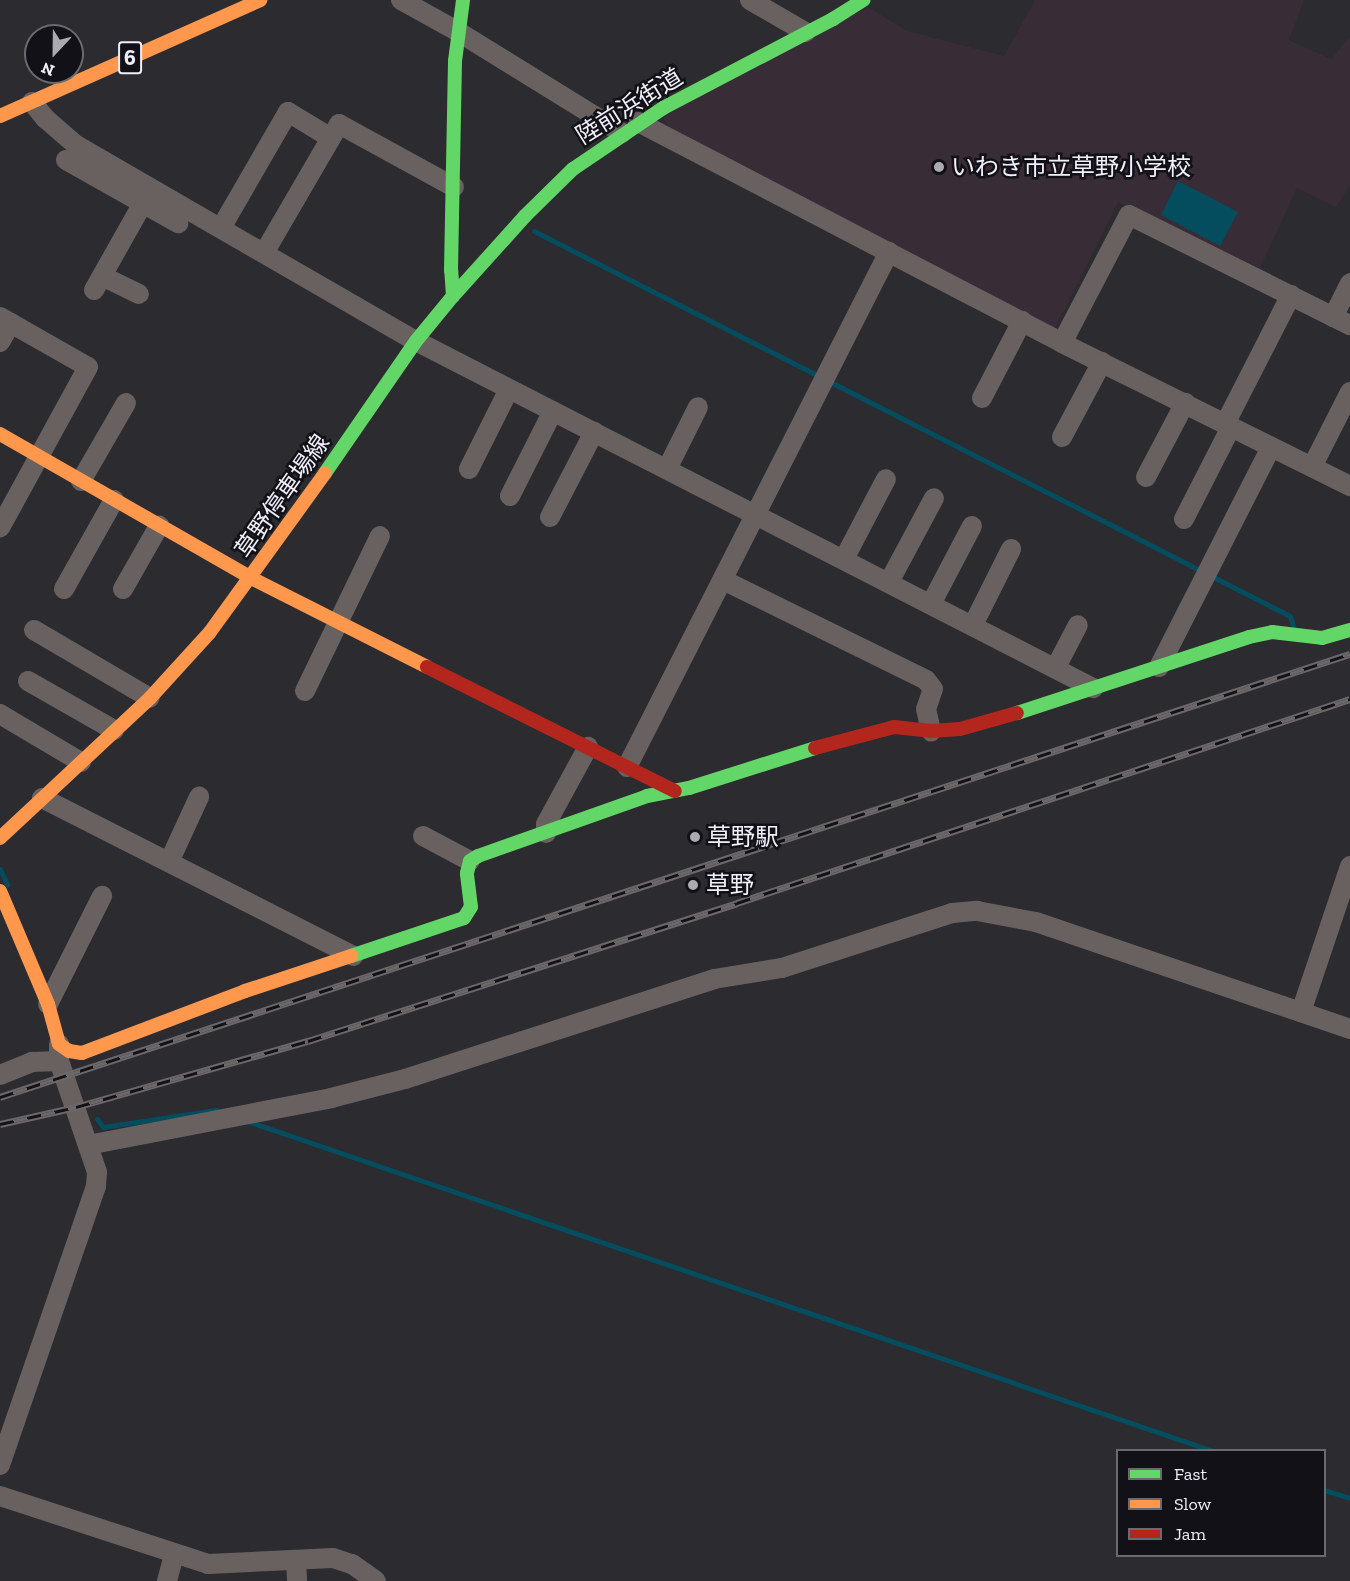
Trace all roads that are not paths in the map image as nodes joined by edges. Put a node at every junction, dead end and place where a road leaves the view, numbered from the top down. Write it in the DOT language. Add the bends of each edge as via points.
graph roads {
  1 [pos="260,0"];
  2 [pos="401,0"];
  3 [pos="463,0"];
  4 [pos="750,0"];
  5 [pos="863,0"];
  6 [pos="457,31"];
  7 [pos="806,32"];
  8 [pos="0,97"];
  9 [pos="25,105"];
  10 [pos="0,117"];
  11 [pos="630,128"];
  12 [pos="331,138"];
  13 [pos="66,160"];
  14 [pos="454,187"];
  15 [pos="143,196"];
  16 [pos="178,223"];
  17 [pos="220,228"];
  18 [pos="889,252"];
  19 [pos="264,253"];
  20 [pos="1350,283"];
  21 [pos="139,294"];
  22 [pos="1291,295"];
  23 [pos="453,296"];
  24 [pos="5,320"];
  25 [pos="1022,321"];
  26 [pos="1342,321"];
  27 [pos="416,341"];
  28 [pos="0,342"];
  29 [pos="1062,343"];
  30 [pos="1102,362"];
  31 [pos="509,389"];
  32 [pos="1350,392"];
  33 [pos="982,398"];
  34 [pos="126,403"];
  35 [pos="1185,404"];
  36 [pos="698,406"];
  37 [pos="553,411"];
  38 [pos="1228,425"];
  39 [pos="594,432"];
  40 [pos="0,434"];
  41 [pos="1062,437"];
  42 [pos="1271,447"];
  43 [pos="39,457"];
  44 [pos="1312,467"];
  45 [pos="469,469"];
  46 [pos="667,469"];
  47 [pos="1146,477"];
  48 [pos="886,479"];
  49 [pos="81,481"];
  50 [pos="1350,486"];
  51 [pos="510,496"];
  52 [pos="934,498"];
  53 [pos="114,500"];
  54 [pos="756,514"];
  55 [pos="550,517"];
  56 [pos="1184,519"];
  57 [pos="159,525"];
  58 [pos="972,526"];
  59 [pos="0,528"];
  60 [pos="381,536"];
  61 [pos="1011,549"];
  62 [pos="844,559"];
  63 [pos="251,578"];
  64 [pos="723,580"];
  65 [pos="890,582"];
  66 [pos="64,588"];
  67 [pos="123,589"];
  68 [pos="931,604"];
  69 [pos="338,621"];
  70 [pos="973,625"];
  71 [pos="1078,625"];
  72 [pos="33,630"];
  73 [pos="1350,630"];
  74 [pos="1056,667"];
  75 [pos="1159,667"];
  76 [pos="28,681"];
  77 [pos="1093,688"];
  78 [pos="305,691"];
  79 [pos="150,698"];
  80 [pos="0,714"];
  81 [pos="114,730"];
  82 [pos="931,731"];
  83 [pos="588,747"];
  84 [pos="81,762"];
  85 [pos="627,766"];
  86 [pos="675,791"];
  87 [pos="199,797"];
  88 [pos="42,798"];
  89 [pos="546,833"];
  90 [pos="423,836"];
  91 [pos="0,838"];
  92 [pos="470,861"];
  93 [pos="169,862"];
  94 [pos="1350,866"];
  95 [pos="0,891"];
  96 [pos="102,896"];
  97 [pos="353,956"];
  98 [pos="48,1004"];
  99 [pos="1301,1012"];
  100 [pos="1350,1029"];
  101 [pos="59,1053"];
  102 [pos="0,1076"];
  103 [pos="88,1145"];
  104 [pos="0,1465"];
  105 [pos="0,1496"];
  106 [pos="174,1554"];
  107 [pos="296,1560"];
  108 [pos="240,1573"];
  109 [pos="167,1581"];
  110 [pos="297,1581"];
  111 [pos="376,1581"];
  1 -- 9 [label="main road, 6"];
  2 -- 6 [label="street"];
  3 -- 6 [label="main road"];
  4 -- 7 [label="street"];
  5 -- 7 [label="main road, 陸前浜街道"];
  6 -- 11 [label="street"];
  6 -- 14 [label="main road"];
  7 -- 11 [label="main road, 陸前浜街道"];
  8 -- 9 [label="street"];
  9 -- 10 [label="main road, 6"];
  9 -- 15 [label="street"];
  11 -- 18 [label="street"];
  11 -- 23 [label="main road, 陸前浜街道" via="573,169"];
  12 -- 14 [label="street" via="339,124"];
  12 -- 17 [label="street" via="288,112"];
  12 -- 19 [label="street"];
  13 -- 15 [label="street"];
  14 -- 23 [label="main road"];
  15 -- 16 [label="street"];
  15 -- 17 [label="street"];
  15 -- 21 [label="street" via="98,283"];
  17 -- 19 [label="street"];
  18 -- 25 [label="street"];
  18 -- 54 [label="street"];
  19 -- 27 [label="street"];
  20 -- 26 [label="street"];
  22 -- 26 [label="street"];
  22 -- 29 [label="street" via="1129,215"];
  22 -- 38 [label="street"];
  23 -- 27 [label="main road, 草野停車場線"];
  24 -- 28 [label="street"];
  24 -- 43 [label="street" via="88,367"];
  25 -- 29 [label="street"];
  25 -- 33 [label="street"];
  27 -- 31 [label="street"];
  27 -- 63 [label="main road, 草野停車場線"];
  29 -- 30 [label="street"];
  30 -- 35 [label="street"];
  30 -- 41 [label="street"];
  31 -- 37 [label="street"];
  31 -- 45 [label="street"];
  32 -- 44 [label="street"];
  34 -- 49 [label="street"];
  35 -- 38 [label="street"];
  35 -- 47 [label="street"];
  36 -- 46 [label="street"];
  37 -- 39 [label="street"];
  37 -- 51 [label="street"];
  38 -- 42 [label="street"];
  38 -- 56 [label="street"];
  39 -- 46 [label="street"];
  39 -- 55 [label="street"];
  40 -- 43 [label="main road"];
  42 -- 44 [label="street"];
  42 -- 75 [label="street"];
  43 -- 49 [label="main road"];
  43 -- 59 [label="street"];
  44 -- 50 [label="street"];
  46 -- 54 [label="street"];
  48 -- 62 [label="street"];
  49 -- 53 [label="main road"];
  52 -- 65 [label="street"];
  53 -- 57 [label="main road"];
  53 -- 66 [label="street"];
  54 -- 62 [label="street"];
  54 -- 64 [label="street"];
  57 -- 63 [label="main road"];
  57 -- 67 [label="street"];
  58 -- 68 [label="street"];
  60 -- 69 [label="street"];
  61 -- 70 [label="street"];
  62 -- 65 [label="street"];
  63 -- 69 [label="main road, 草野停車場線"];
  63 -- 79 [label="main road" via="210,632"];
  64 -- 82 [label="street" via="926,680 933,689 926,710"];
  64 -- 85 [label="street"];
  65 -- 68 [label="street"];
  68 -- 70 [label="street"];
  69 -- 78 [label="street"];
  69 -- 83 [label="main road, 草野停車場線"];
  70 -- 74 [label="street"];
  71 -- 74 [label="street"];
  72 -- 79 [label="street"];
  73 -- 75 [label="main road" via="1322,638 1272,632"];
  74 -- 77 [label="street"];
  75 -- 77 [label="main road"];
  76 -- 81 [label="street"];
  77 -- 82 [label="main road" via="960,729"];
  79 -- 81 [label="main road"];
  80 -- 84 [label="street"];
  81 -- 84 [label="main road"];
  82 -- 86 [label="main road" via="894,727"];
  83 -- 85 [label="main road, 草野停車場線"];
  83 -- 89 [label="street" via="546,824"];
  84 -- 88 [label="main road"];
  85 -- 86 [label="main road, 草野停車場線"];
  86 -- 89 [label="main road" via="647,796"];
  87 -- 93 [label="street"];
  88 -- 91 [label="main road"];
  88 -- 93 [label="street"];
  89 -- 92 [label="main road"];
  90 -- 92 [label="street"];
  92 -- 97 [label="main road" via="467,873 471,907 464,918"];
  93 -- 97 [label="street"];
  94 -- 99 [label="street"];
  95 -- 98 [label="main road"];
  96 -- 98 [label="street"];
  97 -- 101 [label="main road" via="244,991 82,1053"];
  98 -- 101 [label="main road"];
  99 -- 100 [label="street"];
  99 -- 103 [label="street" via="1035,922 977,911 960,912 782,968 714,979 405,1079 330,1098"];
  101 -- 102 [label="street"];
  101 -- 103 [label="street"];
  103 -- 104 [label="street" via="98,1172 96,1186"];
  105 -- 106 [label="street"];
  106 -- 108 [label="street"];
  106 -- 109 [label="street"];
  107 -- 108 [label="street"];
  107 -- 110 [label="street"];
  107 -- 111 [label="street" via="342,1559"];
}
